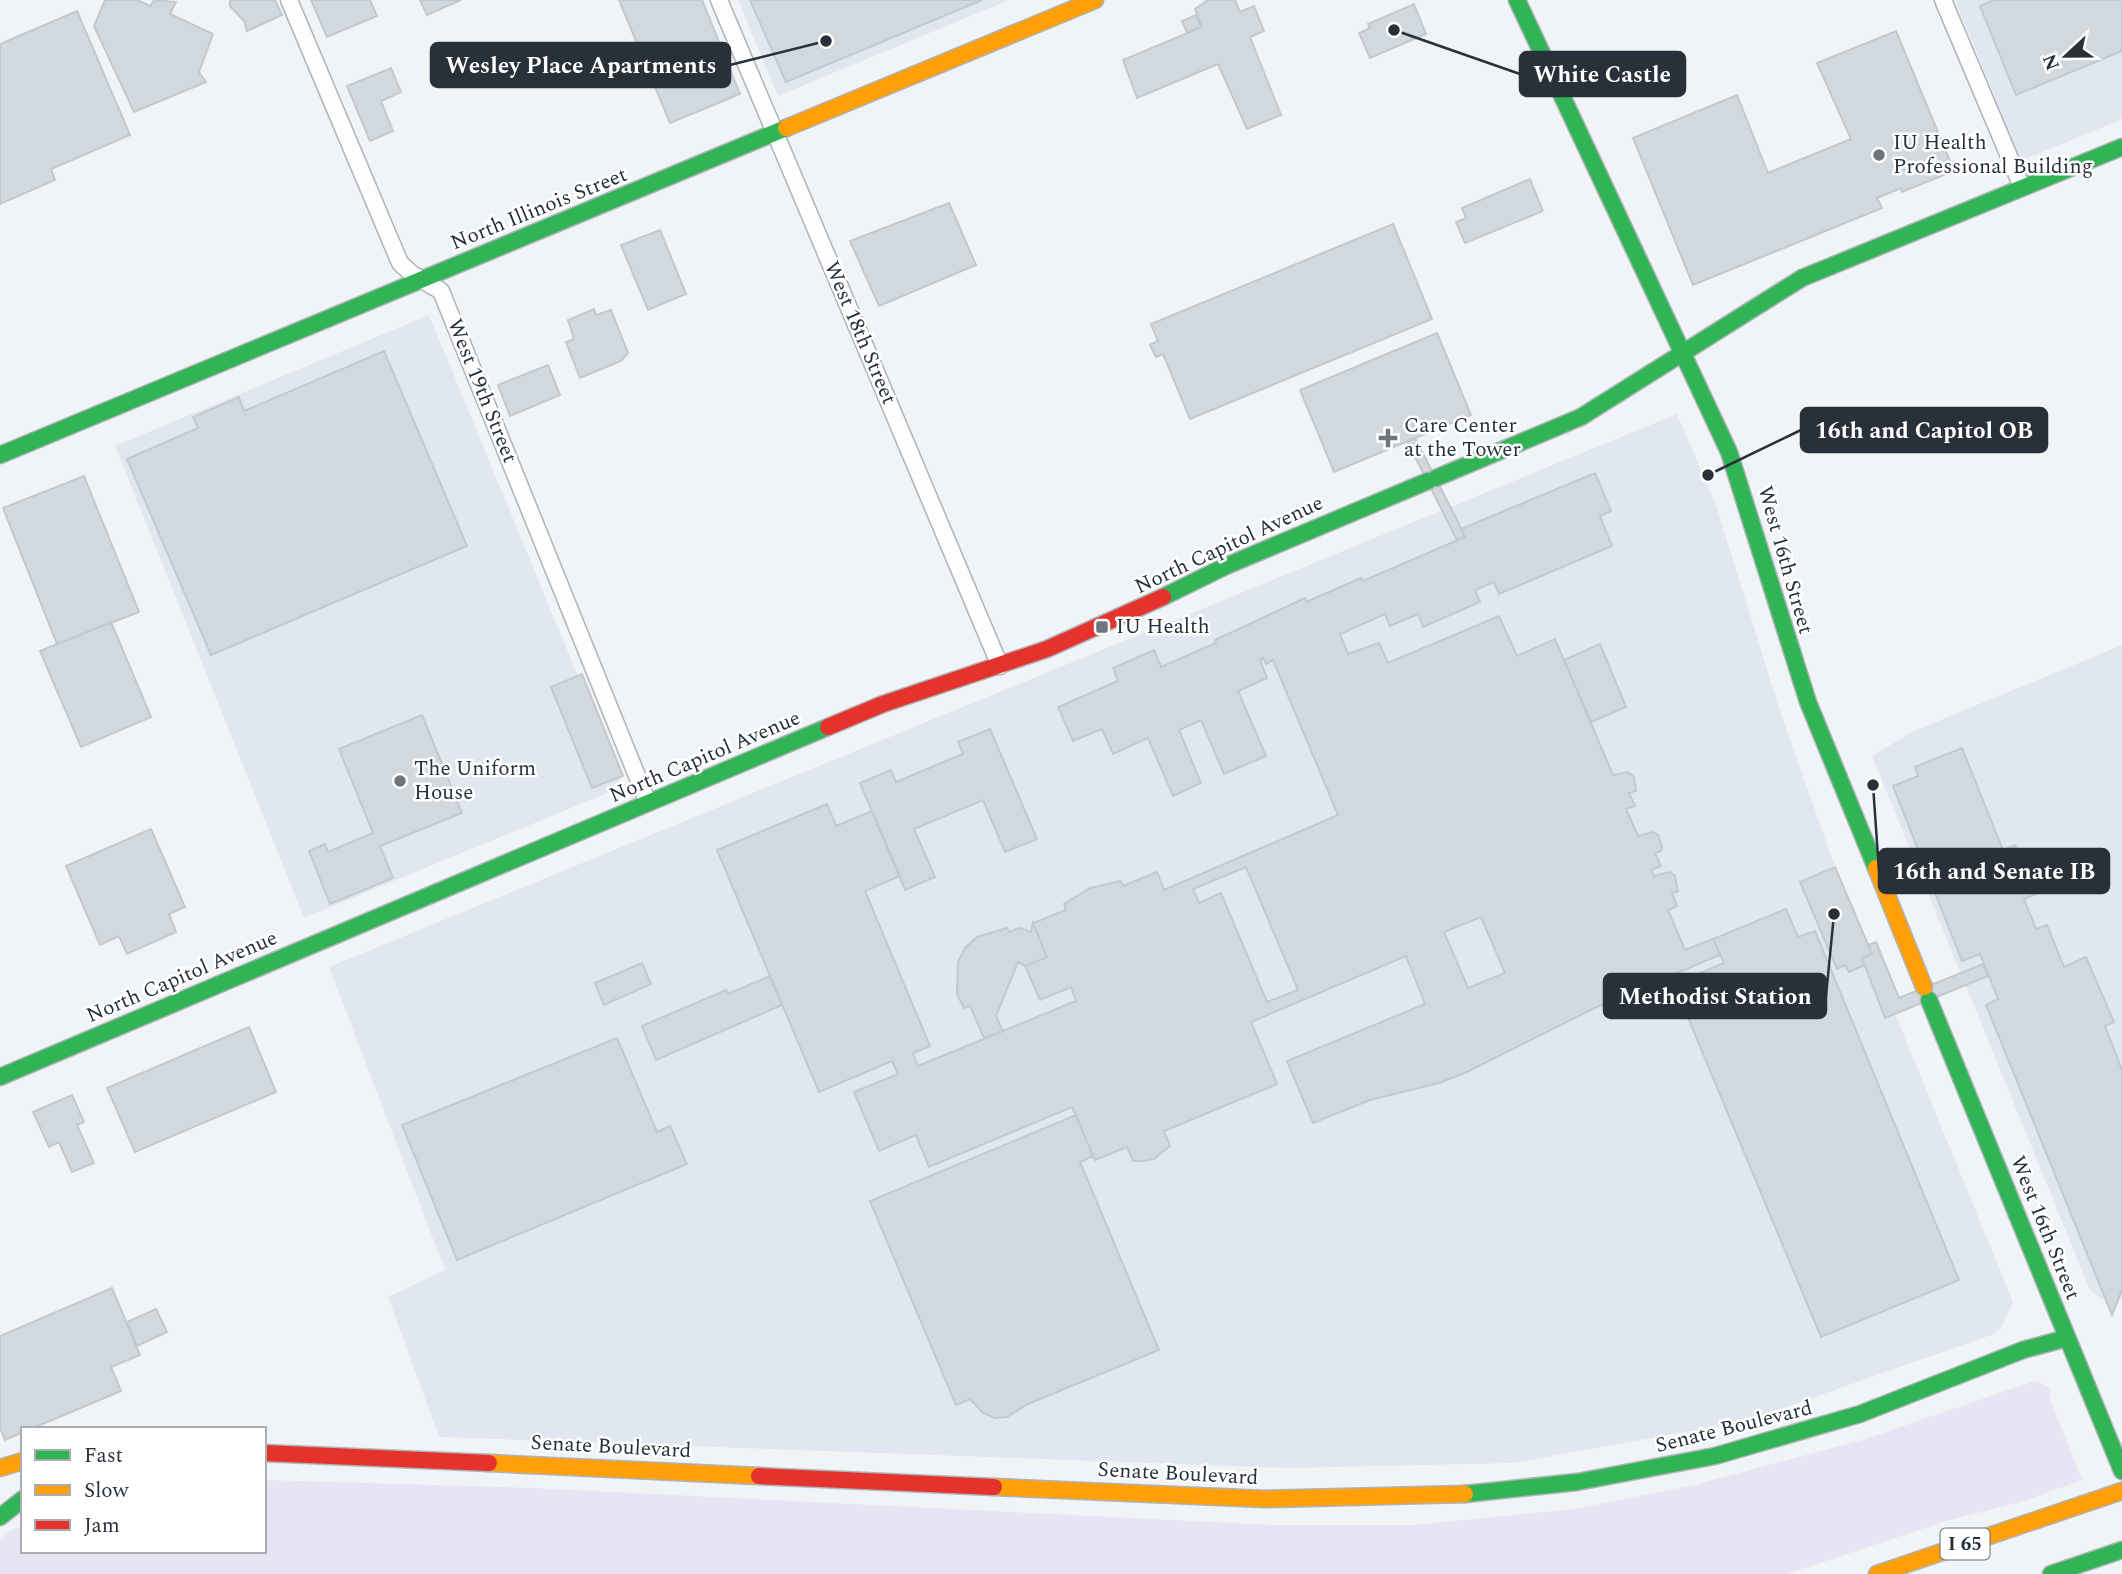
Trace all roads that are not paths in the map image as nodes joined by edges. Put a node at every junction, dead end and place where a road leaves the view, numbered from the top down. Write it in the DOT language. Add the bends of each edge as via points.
graph roads {
  1 [pos="289,0"];
  2 [pos="719,0"];
  3 [pos="1095,0"];
  4 [pos="1517,0"];
  5 [pos="1943,0"];
  6 [pos="776,133"];
  7 [pos="2122,147"];
  8 [pos="2022,187"];
  9 [pos="422,279"];
  10 [pos="1685,353"];
  11 [pos="0,455"];
  12 [pos="1000,666"];
  13 [pos="648,803"];
  14 [pos="0,1077"];
  15 [pos="2067,1338"];
  16 [pos="266,1453"];
  17 [pos="21,1462"];
  18 [pos="0,1468"];
  19 [pos="2122,1471"];
  20 [pos="21,1491"];
  21 [pos="2122,1491"];
  22 [pos="0,1498"];
  23 [pos="21,1501"];
  24 [pos="0,1517"];
  25 [pos="2122,1550"];
  26 [pos="1877,1574"];
  27 [pos="2051,1574"];
  1 -- 9 [label="street, West 19th Street" via="400,263"];
  2 -- 6 [label="street, West 18th Street"];
  3 -- 6 [label="main road, North Illinois Street"];
  4 -- 10 [label="main road, West 16th Street"];
  5 -- 8 [label="street"];
  6 -- 9 [label="main road, North Illinois Street"];
  6 -- 12 [label="street, West 18th Street"];
  7 -- 8 [label="main road, North Capitol Avenue"];
  8 -- 10 [label="main road, North Capitol Avenue" via="1802,278"];
  9 -- 11 [label="main road, North Illinois Street"];
  9 -- 13 [label="street, West 19th Street" via="441,291"];
  10 -- 12 [label="main road, North Capitol Avenue" via="1581,417 1226,566 1102,627"];
  10 -- 15 [label="main road, West 16th Street" via="1735,468 1808,702"];
  12 -- 13 [label="main road, North Capitol Avenue" via="883,704"];
  13 -- 14 [label="main road, North Capitol Avenue"];
  15 -- 16 [label="main road, Senate Boulevard" via="2023,1350 1860,1414 1741,1449 1611,1477 1445,1496 1265,1499"];
  15 -- 19 [label="main road, West 16th Street"];
  17 -- 18 [label="main road"];
  20 -- 22 [label="main road"];
  21 -- 26 [label="main road, I 65"];
  23 -- 24 [label="main road"];
  25 -- 27 [label="main road"];
}
